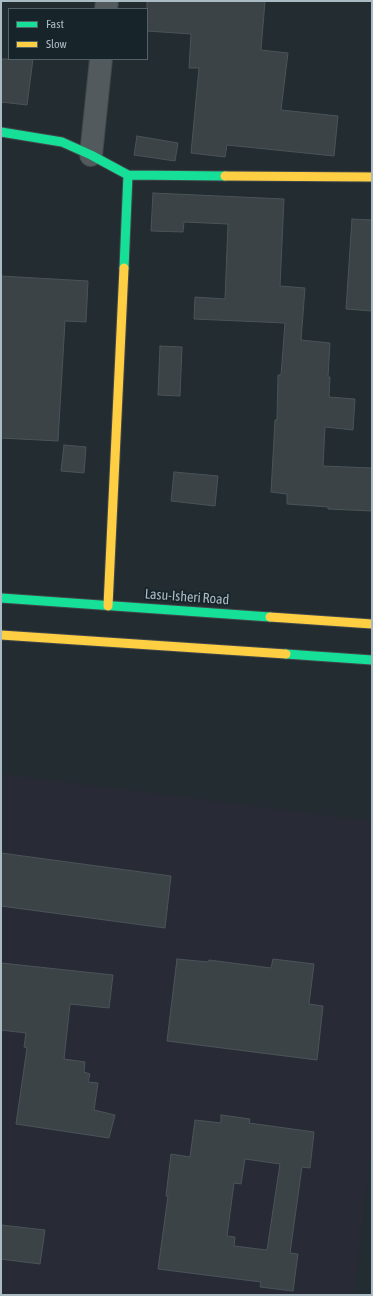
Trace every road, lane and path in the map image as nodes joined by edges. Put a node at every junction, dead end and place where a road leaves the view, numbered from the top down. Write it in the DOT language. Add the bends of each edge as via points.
graph roads {
  1 [pos="101,60"];
  2 [pos="1,132"];
  3 [pos="91,155"];
  4 [pos="128,175"];
  5 [pos="372,177"];
  6 [pos="1,598"];
  7 [pos="108,606"];
  8 [pos="372,624"];
  9 [pos="1,635"];
  10 [pos="372,660"];
  1 -- 3 [label="street"];
  2 -- 3 [label="street" via="62,142"];
  3 -- 4 [label="street"];
  4 -- 5 [label="street"];
  4 -- 7 [label="street"];
  6 -- 7 [label="street, Lasu-Isheri Road"];
  7 -- 8 [label="street, Lasu-Isheri Road"];
  9 -- 10 [label="street"];
}
